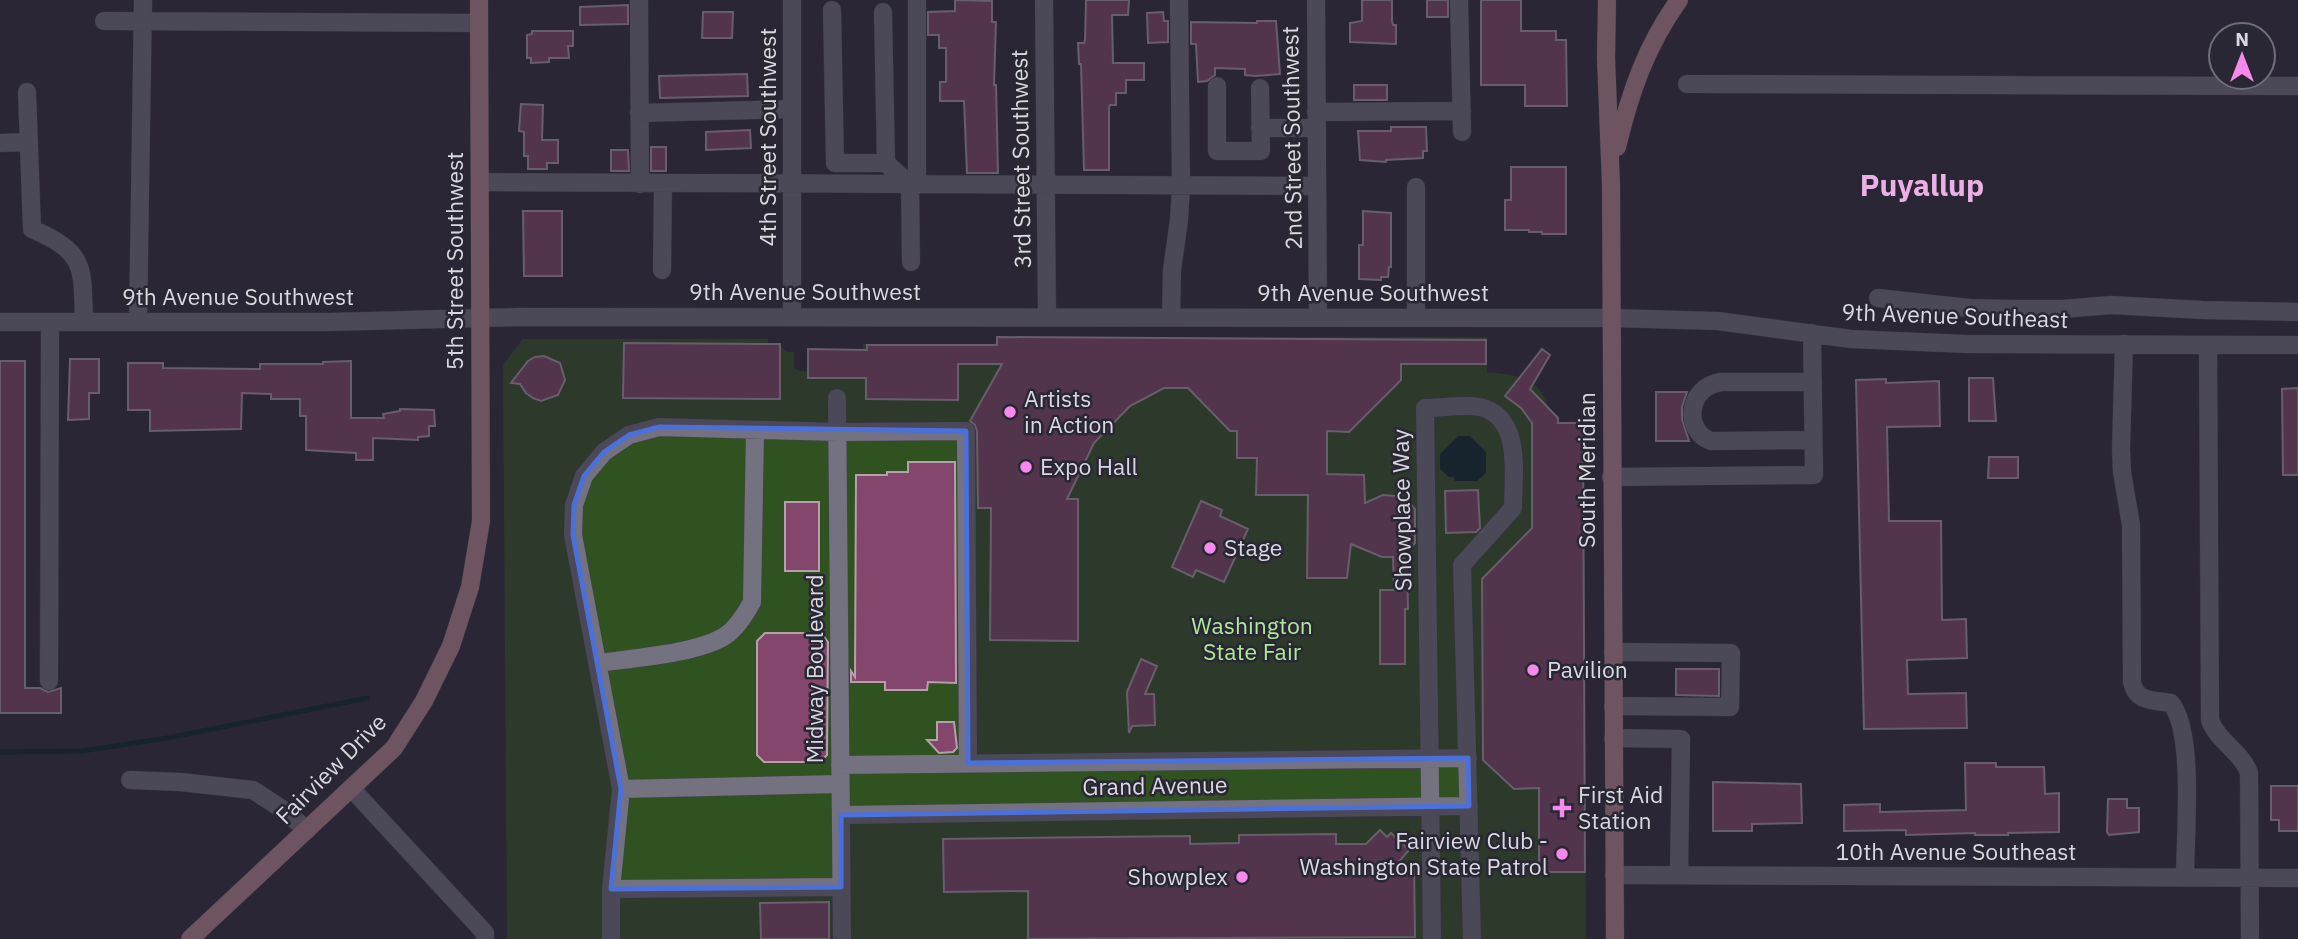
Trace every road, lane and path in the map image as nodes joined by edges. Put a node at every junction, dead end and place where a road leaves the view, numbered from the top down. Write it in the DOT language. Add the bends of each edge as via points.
graph roads {
  1 [pos="143,0"];
  2 [pos="479,0"];
  3 [pos="639,0"];
  4 [pos="792,0"];
  5 [pos="917,0"];
  6 [pos="1044,0"];
  7 [pos="1179,0"];
  8 [pos="1316,0"];
  9 [pos="1459,0"];
  10 [pos="1607,0"];
  11 [pos="1679,0"];
  12 [pos="832,10"];
  13 [pos="883,12"];
  14 [pos="104,21"];
  15 [pos="143,21"];
  16 [pos="479,23"];
  17 [pos="1687,83"];
  18 [pos="1217,86"];
  19 [pos="2298,86"];
  20 [pos="1260,88"];
  21 [pos="27,92"];
  22 [pos="792,109"];
  23 [pos="1462,111"];
  24 [pos="639,113"];
  25 [pos="1317,120"];
  26 [pos="1260,128"];
  27 [pos="1462,132"];
  28 [pos="29,142"];
  29 [pos="0,143"];
  30 [pos="886,163"];
  31 [pos="480,183"];
  32 [pos="640,184"];
  33 [pos="663,184"];
  34 [pos="792,184"];
  35 [pos="913,185"];
  36 [pos="1046,185"];
  37 [pos="1611,185"];
  38 [pos="1181,186"];
  39 [pos="1317,186"];
  40 [pos="1416,187"];
  41 [pos="911,262"];
  42 [pos="662,270"];
  43 [pos="1878,298"];
  44 [pos="2298,312"];
  45 [pos="479,317"];
  46 [pos="792,317"];
  47 [pos="1047,317"];
  48 [pos="1171,317"];
  49 [pos="1318,317"];
  50 [pos="1416,317"];
  51 [pos="1611,317"];
  52 [pos="138,321"];
  53 [pos="0,322"];
  54 [pos="50,322"];
  55 [pos="84,322"];
  56 [pos="1812,333"];
  57 [pos="2124,344"];
  58 [pos="2208,345"];
  59 [pos="2298,345"];
  60 [pos="1813,382"];
  61 [pos="837,398"];
  62 [pos="755,430"];
  63 [pos="838,432"];
  64 [pos="1813,440"];
  65 [pos="1611,477"];
  66 [pos="481,522"];
  67 [pos="1613,652"];
  68 [pos="598,663"];
  69 [pos="50,681"];
  70 [pos="1613,706"];
  71 [pos="1613,738"];
  72 [pos="1430,758"];
  73 [pos="1468,758"];
  74 [pos="968,763"];
  75 [pos="841,765"];
  76 [pos="130,780"];
  77 [pos="841,784"];
  78 [pos="351,788"];
  79 [pos="621,789"];
  80 [pos="1469,806"];
  81 [pos="1430,807"];
  82 [pos="841,815"];
  83 [pos="307,830"];
  84 [pos="1614,875"];
  85 [pos="1679,875"];
  86 [pos="2185,877"];
  87 [pos="2249,877"];
  88 [pos="2298,878"];
  89 [pos="841,887"];
  90 [pos="611,889"];
  91 [pos="485,936"];
  92 [pos="190,939"];
  93 [pos="611,939"];
  94 [pos="842,939"];
  95 [pos="1432,939"];
  96 [pos="1472,939"];
  97 [pos="1615,939"];
  98 [pos="2250,939"];
  1 -- 15 [label="street"];
  2 -- 16 [label="main road, 5th Street Southwest"];
  3 -- 24 [label="street"];
  4 -- 22 [label="street, 4th Street Southwest"];
  5 -- 35 [label="street"];
  6 -- 36 [label="street, 3rd Street Southwest"];
  7 -- 38 [label="street"];
  8 -- 25 [label="street, 2nd Street Southwest"];
  9 -- 23 [label="street"];
  10 -- 37 [label="main road, South Meridian"];
  11 -- 37 [label="main road" via="1650,46 1631,92"];
  12 -- 30 [label="street" via="835,163"];
  13 -- 30 [label="street"];
  14 -- 15 [label="street"];
  15 -- 16 [label="street"];
  15 -- 52 [label="street"];
  16 -- 31 [label="main road, 5th Street Southwest"];
  17 -- 19 [label="street"];
  18 -- 26 [label="street" via="1217,151 1261,151"];
  20 -- 26 [label="street"];
  21 -- 28 [label="street"];
  22 -- 24 [label="street"];
  22 -- 34 [label="street, 4th Street Southwest"];
  23 -- 25 [label="street"];
  23 -- 27 [label="street"];
  24 -- 32 [label="street"];
  25 -- 26 [label="street"];
  25 -- 39 [label="street, 2nd Street Southwest"];
  28 -- 29 [label="street"];
  28 -- 55 [label="street" via="32,229 58,241 74,256 83,281"];
  30 -- 35 [label="street"];
  31 -- 32 [label="street"];
  31 -- 45 [label="main road, 5th Street Southwest"];
  32 -- 33 [label="street"];
  33 -- 34 [label="street"];
  33 -- 42 [label="street"];
  34 -- 35 [label="street"];
  34 -- 46 [label="street, 4th Street Southwest"];
  35 -- 36 [label="street"];
  35 -- 41 [label="street"];
  36 -- 38 [label="street"];
  36 -- 47 [label="street, 3rd Street Southwest"];
  37 -- 51 [label="main road, South Meridian"];
  38 -- 39 [label="street"];
  38 -- 48 [label="street"];
  39 -- 49 [label="street, 2nd Street Southwest"];
  40 -- 50 [label="street"];
  43 -- 44 [label="street" via="2004,309 2111,304"];
  45 -- 46 [label="street, 9th Avenue Southwest"];
  45 -- 52 [label="street, 9th Avenue Southwest"];
  45 -- 66 [label="main road, 5th Street Southwest"];
  46 -- 47 [label="street, 9th Avenue Southwest"];
  47 -- 48 [label="street, 9th Avenue Southwest"];
  48 -- 49 [label="street, 9th Avenue Southwest"];
  49 -- 50 [label="street, 9th Avenue Southwest"];
  50 -- 51 [label="street, 9th Avenue Southwest"];
  51 -- 56 [label="street, 9th Avenue Southeast" via="1718,321"];
  51 -- 65 [label="main road, South Meridian"];
  52 -- 55 [label="street, 9th Avenue Southwest"];
  53 -- 54 [label="street, 9th Avenue Southwest"];
  54 -- 55 [label="street, 9th Avenue Southwest"];
  54 -- 69 [label="street"];
  56 -- 57 [label="street, 9th Avenue Southeast" via="1966,344"];
  56 -- 60 [label="street"];
  57 -- 58 [label="street, 9th Avenue Southeast"];
  57 -- 86 [label="street" via="2121,449 2132,525 2132,682 2141,699 2171,703 2178,711 2185,737"];
  58 -- 59 [label="street, 9th Avenue Southeast"];
  58 -- 87 [label="street" via="2210,720 2249,773"];
  60 -- 64 [label="street"];
  60 -- 64 [label="street" via="1707,385 1697,395 1693,415 1701,437 1711,442"];
  61 -- 63 [label="street, Midway Boulevard"];
  62 -- 63 [label="street"];
  62 -- 68 [label="street" via="752,603 742,620 708,645"];
  62 -- 68 [label="street" via="659,427 629,435 604,452 584,476 574,505 573,535"];
  63 -- 74 [label="street" via="966,431"];
  63 -- 75 [label="street, Midway Boulevard"];
  64 -- 65 [label="street" via="1814,475"];
  65 -- 67 [label="main road, South Meridian"];
  66 -- 78 [label="main road, Fairview Drive" via="470,587 451,646 394,748"];
  67 -- 70 [label="main road, South Meridian"];
  67 -- 70 [label="street" via="1731,653 1731,707"];
  68 -- 79 [label="street"];
  70 -- 71 [label="main road, South Meridian"];
  71 -- 84 [label="main road, South Meridian"];
  71 -- 85 [label="street" via="1681,739"];
  72 -- 73 [label="street, Grand Avenue"];
  72 -- 73 [label="street, Showplace Way" via="1425,408 1479,407 1500,419 1512,440 1513,508 1462,565"];
  72 -- 74 [label="street, Grand Avenue"];
  72 -- 81 [label="street, Showplace Way"];
  73 -- 80 [label="street, Showplace Way"];
  74 -- 75 [label="street, Grand Avenue"];
  75 -- 77 [label="street, Midway Boulevard"];
  76 -- 83 [label="street" via="253,790"];
  77 -- 79 [label="street"];
  77 -- 82 [label="street, Midway Boulevard"];
  78 -- 83 [label="main road, Fairview Drive"];
  78 -- 91 [label="street"];
  79 -- 90 [label="street"];
  80 -- 81 [label="street, Grand Avenue"];
  80 -- 96 [label="street, Showplace Way"];
  81 -- 82 [label="street, Grand Avenue"];
  81 -- 95 [label="street, Showplace Way"];
  82 -- 89 [label="street, Midway Boulevard"];
  83 -- 92 [label="main road, Fairview Drive"];
  84 -- 85 [label="street, 10th Avenue Southeast"];
  84 -- 97 [label="main road, South Meridian"];
  85 -- 86 [label="street, 10th Avenue Southeast"];
  86 -- 87 [label="street, 10th Avenue Southeast"];
  87 -- 88 [label="street, 10th Avenue Southeast"];
  87 -- 98 [label="street"];
  89 -- 90 [label="street"];
  89 -- 94 [label="street, Midway Boulevard"];
  90 -- 93 [label="street"];
}
